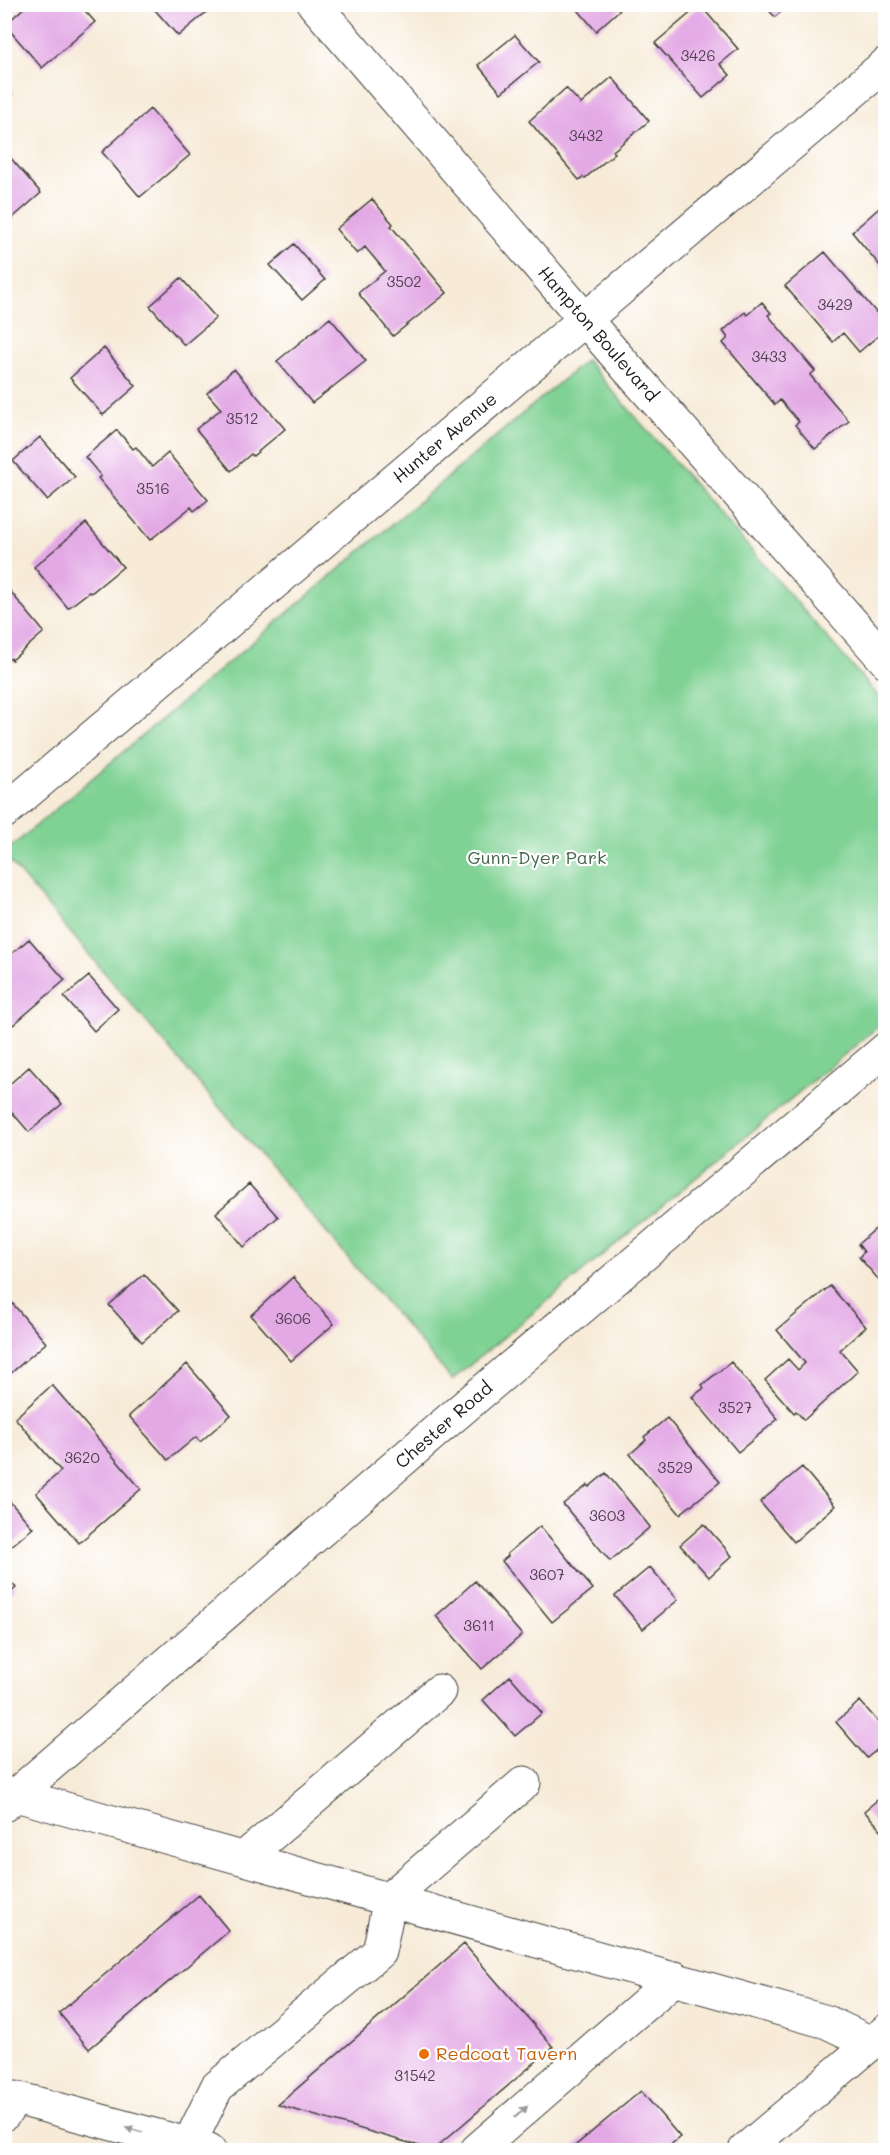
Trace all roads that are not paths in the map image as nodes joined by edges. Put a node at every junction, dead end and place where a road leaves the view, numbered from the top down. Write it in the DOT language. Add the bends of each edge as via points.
graph roads {
  1 [pos="314,4"];
  2 [pos="885,64"];
  3 [pos="585,319"];
  4 [pos="885,661"];
  5 [pos="4,813"];
  6 [pos="885,1048"];
  7 [pos="439,1691"];
  8 [pos="524,1783"];
  9 [pos="10,1800"];
  10 [pos="244,1858"];
  11 [pos="390,1898"];
  12 [pos="675,1978"];
  13 [pos="878,2037"];
  14 [pos="4,2114"];
  15 [pos="200,2147"];
  16 [pos="477,2151"];
  17 [pos="745,2151"];
  1 -- 3 [label="street, Hampton Boulevard"];
  2 -- 3 [label="street, Hunter Avenue"];
  3 -- 4 [label="street, Hampton Boulevard"];
  3 -- 5 [label="street, Hunter Avenue"];
  6 -- 9 [label="street, Chester Road"];
  7 -- 10 [label="street"];
  8 -- 11 [label="street"];
  9 -- 10 [label="street"];
  10 -- 11 [label="street"];
  11 -- 12 [label="street"];
  11 -- 15 [label="street" via="379,1952 217,2087"];
  12 -- 13 [label="street"];
  16 -- 12 [label="street, one-way"];
  13 -- 17 [label="street"];
  15 -- 14 [label="street, one-way" via="16,2098"];
}
